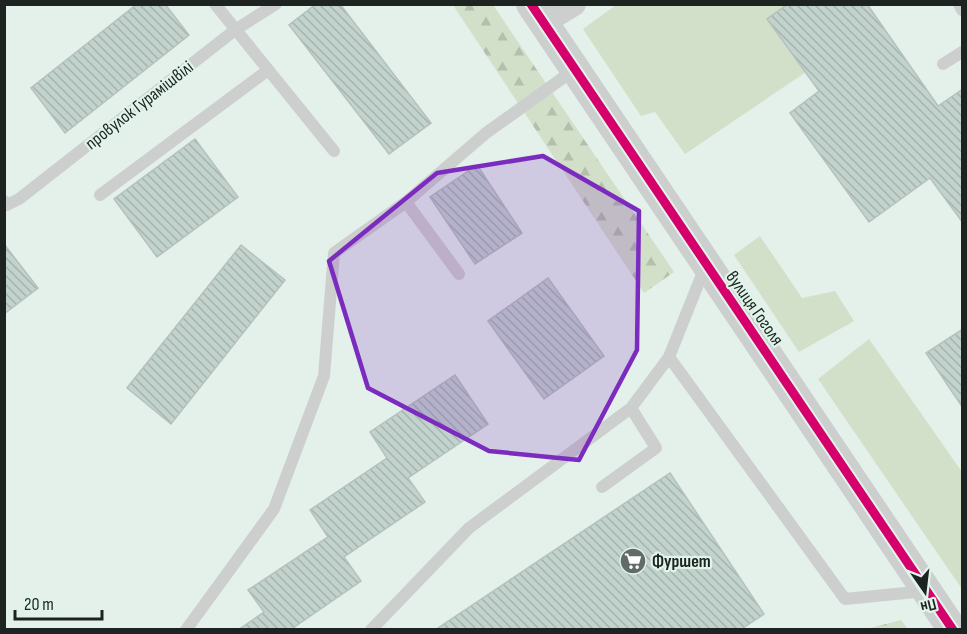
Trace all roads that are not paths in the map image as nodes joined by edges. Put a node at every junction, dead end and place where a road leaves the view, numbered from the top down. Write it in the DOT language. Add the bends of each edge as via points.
graph roads {
  1 [pos="215,4"];
  2 [pos="276,4"];
  3 [pos="574,4"];
  4 [pos="959,4"];
  5 [pos="963,10"];
  6 [pos="537,14"];
  7 [pos="235,30"];
  8 [pos="963,52"];
  9 [pos="943,64"];
  10 [pos="574,69"];
  11 [pos="268,70"];
  12 [pos="334,151"];
  13 [pos="100,195"];
  14 [pos="4,201"];
  15 [pos="406,202"];
  16 [pos="705,265"];
  17 [pos="459,274"];
  18 [pos="669,357"];
  19 [pos="631,408"];
  20 [pos="602,488"];
  21 [pos="928,591"];
  22 [pos="186,630"];
  23 [pos="371,630"];
  24 [pos="953,630"];
  1 -- 7 [label="lane"];
  2 -- 7 [label="lane, провулок Гурамішвілі"];
  3 -- 6 [label="street"];
  4 -- 5 [label="lane"];
  6 -- 10 [label="street, вулиця Гоголя"];
  7 -- 11 [label="lane"];
  7 -- 14 [label="lane, провулок Гурамішвілі" via="19,199 8,205"];
  8 -- 9 [label="lane"];
  10 -- 15 [label="lane" via="486,133"];
  10 -- 16 [label="street, вулиця Гоголя"];
  11 -- 12 [label="lane"];
  11 -- 13 [label="lane"];
  15 -- 17 [label="lane"];
  15 -- 22 [label="lane" via="334,253 324,376 274,509"];
  16 -- 18 [label="lane"];
  16 -- 21 [label="street, вулиця Гоголя"];
  18 -- 19 [label="lane"];
  18 -- 21 [label="lane" via="845,600"];
  19 -- 20 [label="lane" via="656,448"];
  19 -- 23 [label="lane" via="469,528"];
  21 -- 24 [label="street, вулиця Гоголя"];
}
